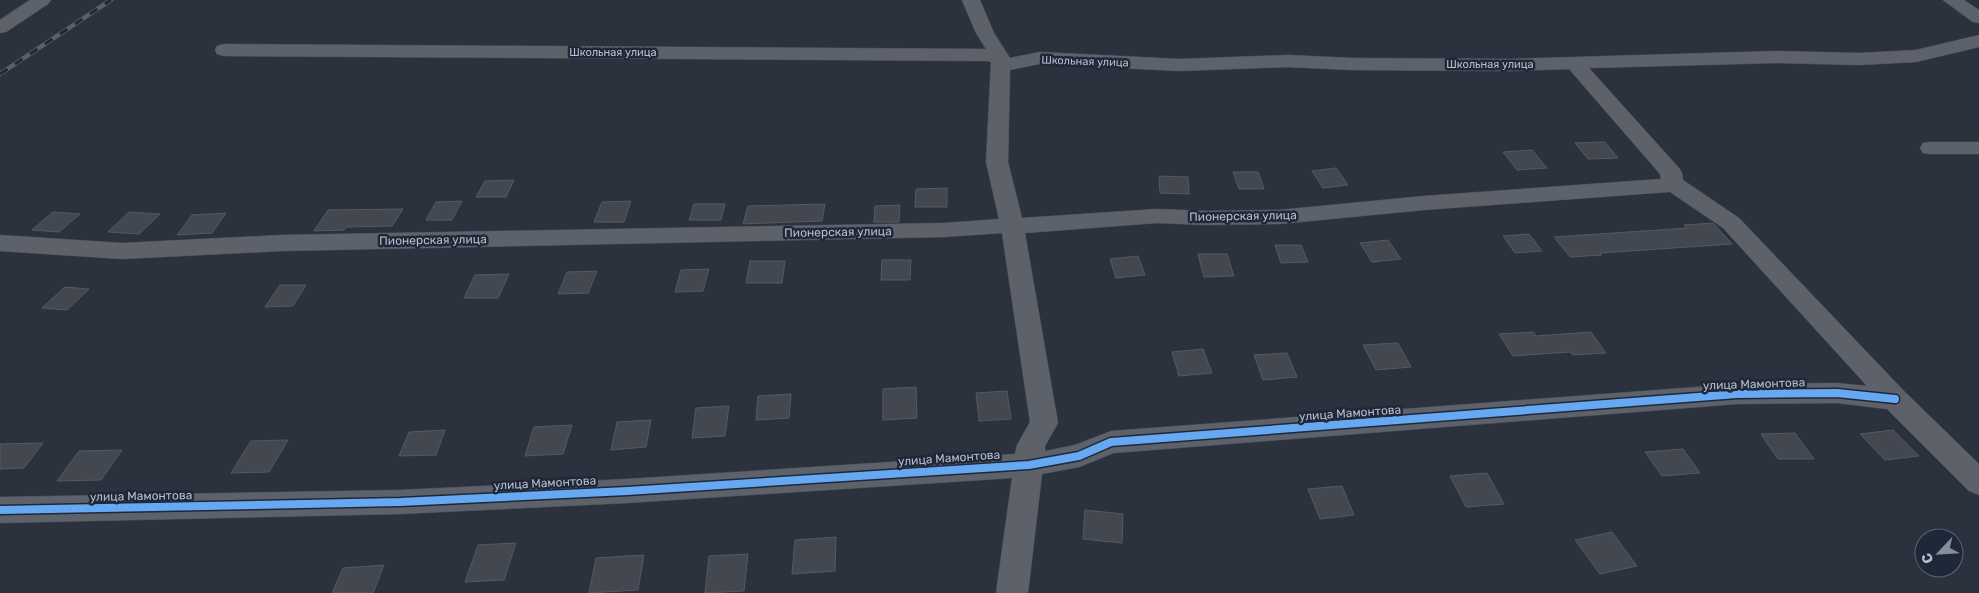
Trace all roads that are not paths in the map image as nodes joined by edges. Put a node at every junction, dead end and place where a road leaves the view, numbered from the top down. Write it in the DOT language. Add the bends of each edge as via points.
graph roads {
  1 [pos="42,0"];
  2 [pos="972,0"];
  3 [pos="1952,0"];
  4 [pos="1979,18"];
  5 [pos="0,28"];
  6 [pos="1979,41"];
  7 [pos="224,50"];
  8 [pos="1001,62"];
  9 [pos="1574,63"];
  10 [pos="1931,148"];
  11 [pos="1979,148"];
  12 [pos="1675,185"];
  13 [pos="1012,225"];
  14 [pos="0,243"];
  15 [pos="1896,399"];
  16 [pos="1029,465"];
  17 [pos="1979,483"];
  18 [pos="0,510"];
  19 [pos="1012,593"];
  1 -- 5 [label="street"];
  2 -- 8 [label="street" via="984,34"];
  3 -- 4 [label="street"];
  6 -- 9 [label="street, Школьная улица" via="1916,56"];
  7 -- 8 [label="street, Школьная улица" via="989,54"];
  8 -- 9 [label="street, Школьная улица" via="1040,58 1179,65 1288,61 1352,64"];
  8 -- 13 [label="street" via="997,162"];
  9 -- 12 [label="street" via="1671,172"];
  10 -- 11 [label="street"];
  12 -- 13 [label="street, Пионерская улица" via="1279,217 1157,216"];
  12 -- 15 [label="street" via="1731,223"];
  13 -- 14 [label="street, Пионерская улица" via="944,230 282,243 122,251"];
  13 -- 16 [label="street" via="1044,424 1031,445"];
  15 -- 16 [label="street, улица Мамонтова" via="1837,393 1737,394 1111,442 1079,456"];
  15 -- 17 [label="street"];
  16 -- 18 [label="street, улица Мамонтова" via="400,502"];
  16 -- 19 [label="street"];
}
